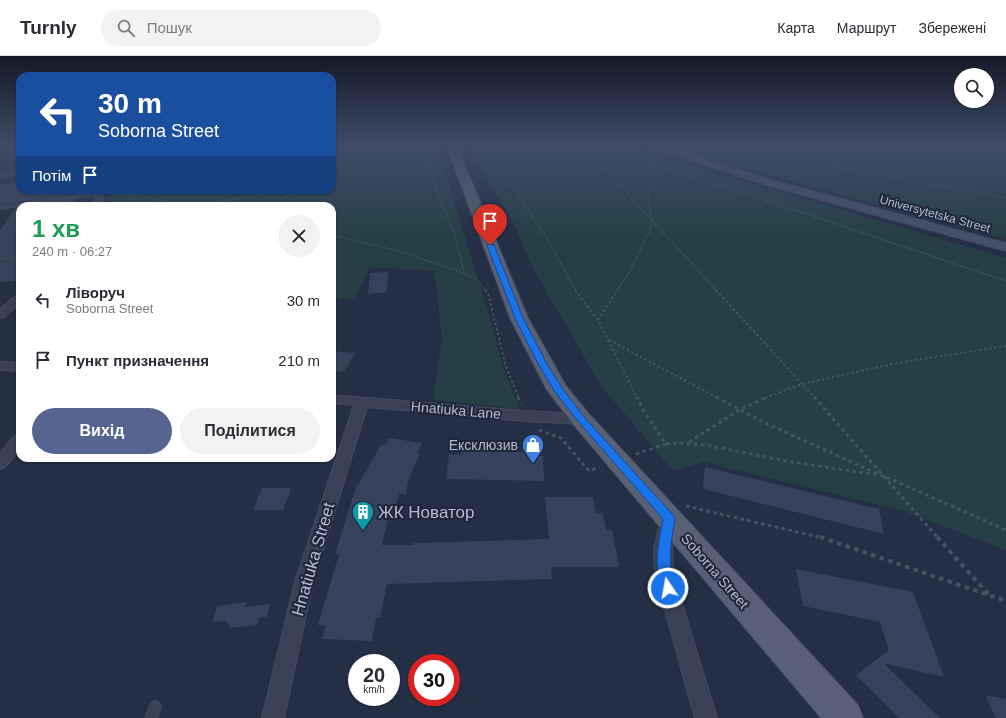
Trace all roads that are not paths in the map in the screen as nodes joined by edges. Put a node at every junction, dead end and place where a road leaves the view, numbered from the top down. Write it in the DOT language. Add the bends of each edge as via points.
graph roads {
  1 [pos="463,175"];
  2 [pos="744,175"];
  3 [pos="92,194"];
  4 [pos="40,202"];
  5 [pos="16,206"];
  6 [pos="0,208"];
  7 [pos="1006,247"];
  8 [pos="16,301"];
  9 [pos="0,315"];
  10 [pos="0,366"];
  11 [pos="16,367"];
  12 [pos="336,399"];
  13 [pos="362,402"];
  14 [pos="581,419"];
  15 [pos="16,444"];
  16 [pos="0,463"];
  17 [pos="674,511"];
  18 [pos="273,718"];
  19 [pos="706,718"];
  20 [pos="845,718"];
  1 -- 14 [label="main road, Soborna Street" via="519,318 554,384"];
  2 -- 7 [label="main road, Universytetska Street"];
  3 -- 4 [label="lane"];
  5 -- 6 [label="lane"];
  8 -- 9 [label="street"];
  10 -- 11 [label="street"];
  12 -- 13 [label="street, Hnatiuka Lane"];
  13 -- 14 [label="street, Hnatiuka Lane"];
  13 -- 18 [label="street, Hnatiuka Street" via="304,582"];
  14 -- 17 [label="main road, Soborna Street" via="616,459"];
  15 -- 16 [label="street"];
  17 -- 19 [label="street" via="663,549 664,574"];
  17 -- 20 [label="main road, Soborna Street"];
}
